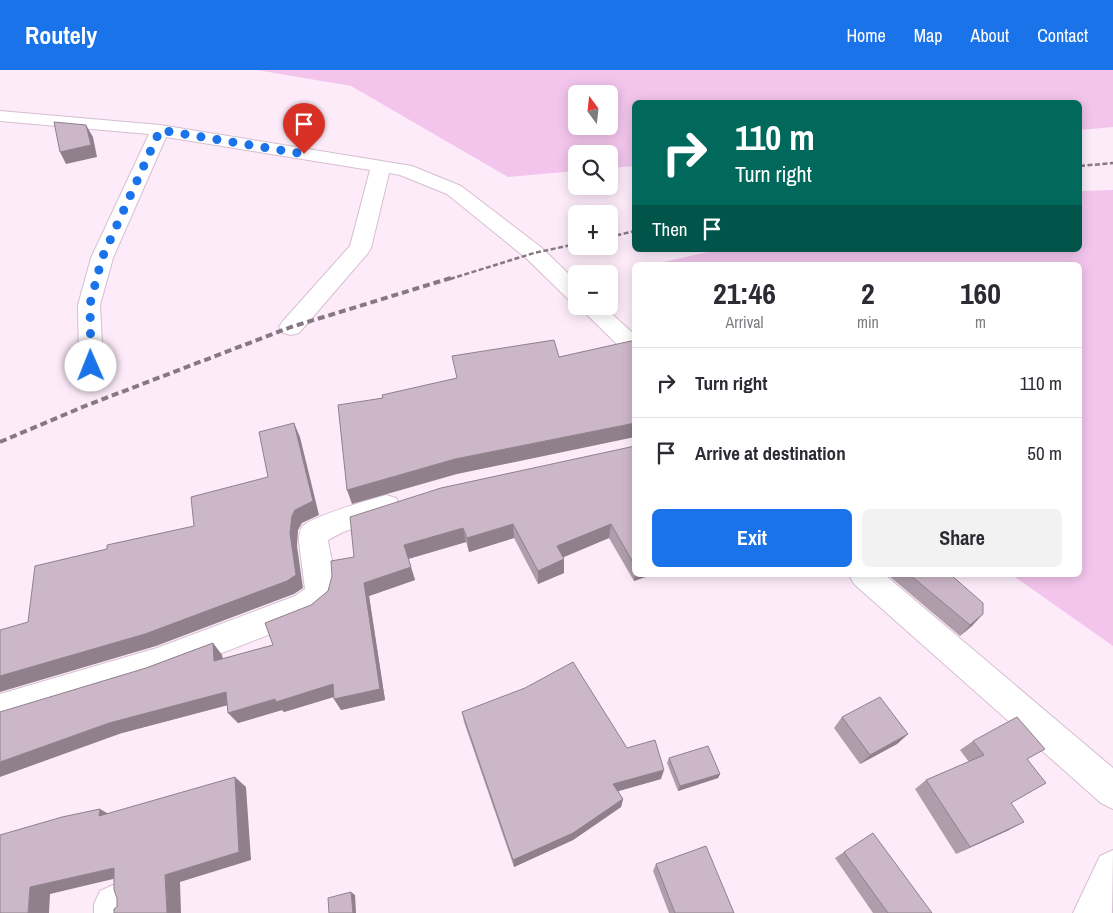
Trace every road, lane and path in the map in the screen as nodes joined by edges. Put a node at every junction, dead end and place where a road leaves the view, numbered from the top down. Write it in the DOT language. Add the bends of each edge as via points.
graph roads {
  1 [pos="0,116"];
  2 [pos="160,130"];
  3 [pos="381,166"];
  4 [pos="568,286"];
  5 [pos="599,315"];
  6 [pos="291,327"];
  7 [pos="632,345"];
  8 [pos="91,366"];
  9 [pos="411,498"];
  10 [pos="866,577"];
  11 [pos="0,710"];
  12 [pos="1113,791"];
  13 [pos="1113,869"];
  14 [pos="1092,913"];
  1 -- 2 [label="street"];
  2 -- 3 [label="street"];
  2 -- 8 [label="street" via="102,258 90,304"];
  3 -- 4 [label="street" via="405,170 454,190 534,253"];
  3 -- 6 [label="street" via="360,248"];
  5 -- 7 [label="street"];
  9 -- 11 [label="street" via="313,534 320,595 306,606 157,663"];
  10 -- 12 [label="street"];
  13 -- 14 [label="street"];
}
